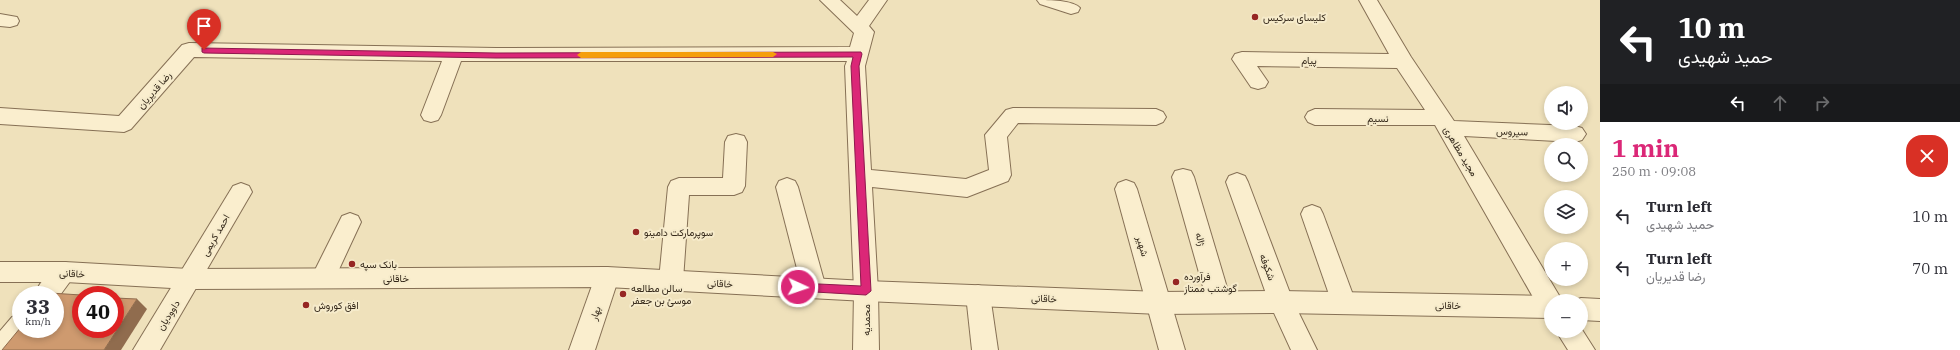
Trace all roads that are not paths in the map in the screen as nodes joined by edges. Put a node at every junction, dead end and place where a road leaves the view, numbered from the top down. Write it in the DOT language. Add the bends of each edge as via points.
graph roads {
  1 [pos="829,0"];
  2 [pos="878,0"];
  3 [pos="1046,0"];
  4 [pos="1368,0"];
  5 [pos="1070,8"];
  6 [pos="859,27"];
  7 [pos="858,54"];
  8 [pos="454,55"];
  9 [pos="1403,60"];
  10 [pos="1258,82"];
  11 [pos="431,115"];
  12 [pos="0,116"];
  13 [pos="1156,117"];
  14 [pos="1315,117"];
  15 [pos="1444,123"];
  16 [pos="1575,134"];
  17 [pos="736,142"];
  18 [pos="860,177"];
  19 [pos="1183,177"];
  20 [pos="1237,182"];
  21 [pos="787,187"];
  22 [pos="1126,189"];
  23 [pos="241,192"];
  24 [pos="1312,214"];
  25 [pos="350,222"];
  26 [pos="0,272"];
  27 [pos="65,272"];
  28 [pos="607,277"];
  29 [pos="323,278"];
  30 [pos="189,279"];
  31 [pos="671,280"];
  32 [pos="53,286"];
  33 [pos="814,288"];
  34 [pos="866,291"];
  35 [pos="1544,294"];
  36 [pos="978,295"];
  37 [pos="1219,301"];
  38 [pos="1281,302"];
  39 [pos="1160,303"];
  40 [pos="1344,303"];
  41 [pos="1544,306"];
  42 [pos="1588,309"];
  43 [pos="1600,310"];
  44 [pos="12,336"];
  45 [pos="1574,338"];
  46 [pos="0,350"];
  47 [pos="146,350"];
  48 [pos="582,350"];
  49 [pos="866,350"];
  50 [pos="985,350"];
  51 [pos="1172,350"];
  52 [pos="1304,350"];
  53 [pos="1582,350"];
  1 -- 6 [label="street"];
  2 -- 6 [label="street"];
  3 -- 5 [label="street"];
  4 -- 9 [label="street, مجید مظاهری"];
  6 -- 7 [label="street, محمدیه" via="864,32"];
  7 -- 8 [label="street, رضا قدیریان"];
  7 -- 18 [label="street, محمدیه" via="855,66"];
  8 -- 11 [label="street"];
  8 -- 12 [label="street, رضا قدیریان" via="189,50 124,124"];
  9 -- 10 [label="street, پیام" via="1242,59"];
  9 -- 15 [label="street, مجید مظاهری"];
  13 -- 18 [label="street" via="1013,115 996,135 1000,175 967,188"];
  14 -- 15 [label="street, نسیم"];
  15 -- 16 [label="street, سیروس"];
  15 -- 35 [label="street, مجید مظاهری"];
  17 -- 31 [label="street" via="734,186 680,187"];
  18 -- 34 [label="street, محمدیه"];
  19 -- 37 [label="street, ژاله"];
  20 -- 38 [label="street, شکوفه"];
  21 -- 33 [label="street"];
  22 -- 39 [label="street, شهیر"];
  23 -- 30 [label="street, احمد کریمی"];
  24 -- 40 [label="street"];
  25 -- 29 [label="street"];
  26 -- 27 [label="street, خاقانی"];
  27 -- 30 [label="street, خاقانی"];
  27 -- 32 [label="street"];
  28 -- 29 [label="street, خاقانی"];
  28 -- 31 [label="street, خاقانی"];
  28 -- 48 [label="street, بهار"];
  29 -- 30 [label="street, خاقانی"];
  30 -- 47 [label="street, داوودیان"];
  31 -- 33 [label="street, خاقانی"];
  33 -- 34 [label="street, خاقانی"];
  34 -- 36 [label="street, خاقانی"];
  34 -- 49 [label="street, محمدیه"];
  36 -- 39 [label="street, خاقانی"];
  36 -- 50 [label="street"];
  37 -- 38 [label="street, خاقانی"];
  37 -- 39 [label="street, خاقانی"];
  38 -- 40 [label="street, خاقانی"];
  38 -- 52 [label="street, شکوفه"];
  39 -- 51 [label="street, شهیر"];
  40 -- 41 [label="street, خاقانی"];
  42 -- 43 [label="street"];
  44 -- 46 [label="street"];
  45 -- 53 [label="street"];
}
